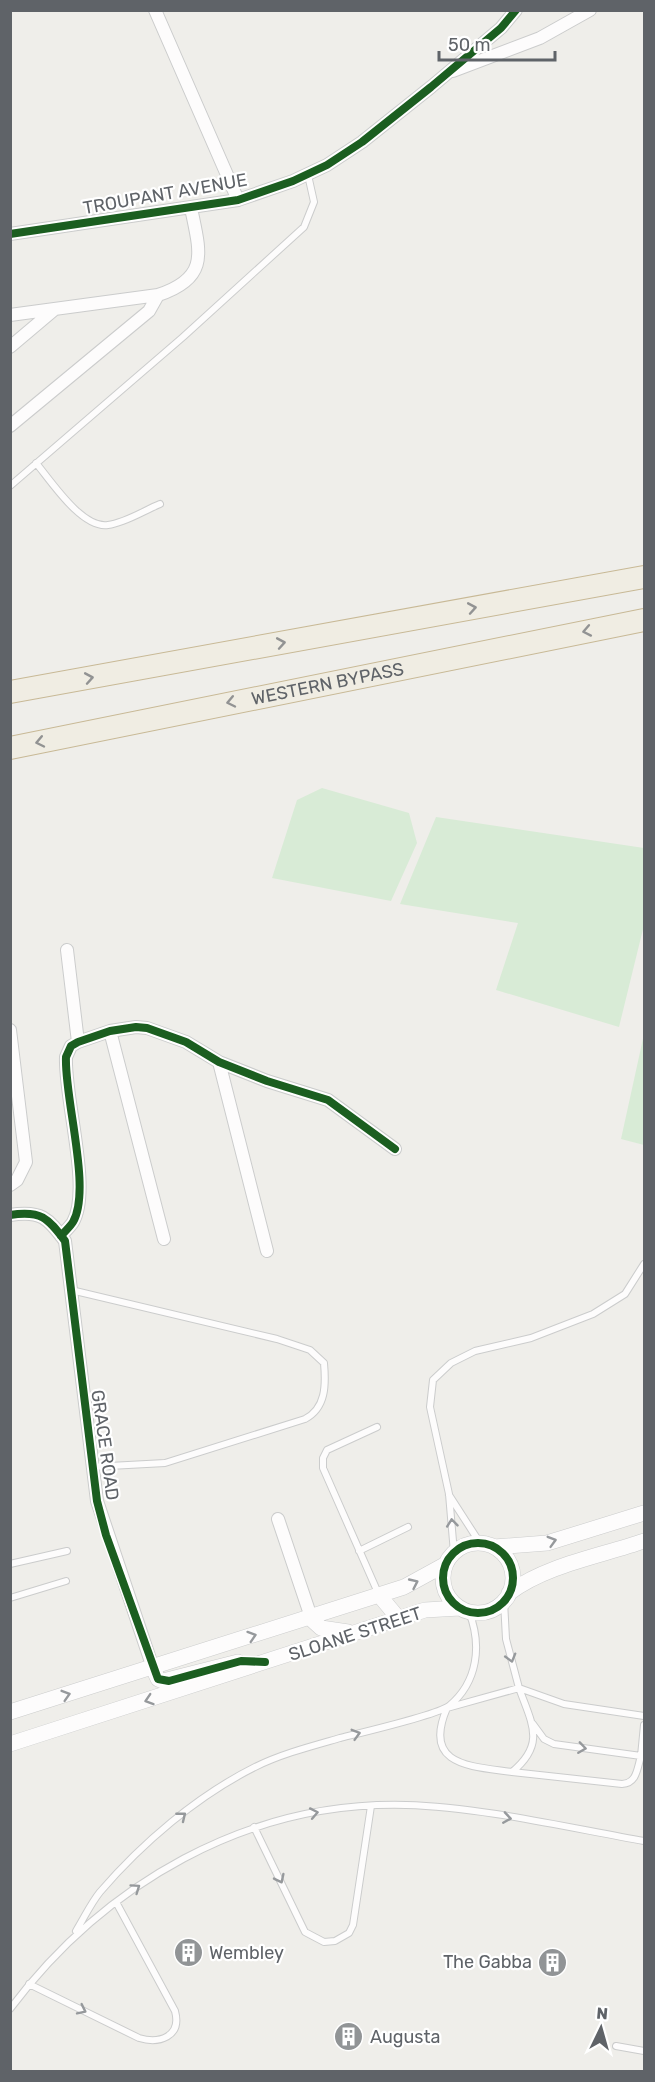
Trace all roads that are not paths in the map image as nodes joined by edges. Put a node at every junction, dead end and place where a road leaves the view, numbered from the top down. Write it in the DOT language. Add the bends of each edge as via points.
graph roads {
  1 [pos="155,10"];
  2 [pos="516,10"];
  3 [pos="590,10"];
  4 [pos="446,74"];
  5 [pos="308,174"];
  6 [pos="238,200"];
  7 [pos="191,208"];
  8 [pos="10,234"];
  9 [pos="158,294"];
  10 [pos="55,309"];
  11 [pos="10,315"];
  12 [pos="10,347"];
  13 [pos="10,426"];
  14 [pos="36,463"];
  15 [pos="10,486"];
  16 [pos="160,504"];
  17 [pos="645,577"];
  18 [pos="645,620"];
  19 [pos="10,692"];
  20 [pos="10,748"];
  21 [pos="67,950"];
  22 [pos="10,1030"];
  23 [pos="110,1031"];
  24 [pos="78,1042"];
  25 [pos="219,1062"];
  26 [pos="14,1094"];
  27 [pos="395,1149"];
  28 [pos="10,1185"];
  29 [pos="10,1215"];
  30 [pos="61,1236"];
  31 [pos="164,1239"];
  32 [pos="267,1251"];
  33 [pos="645,1264"];
  34 [pos="71,1290"];
  35 [pos="376,1427"];
  36 [pos="92,1467"];
  37 [pos="449,1494"];
  38 [pos="645,1513"];
  39 [pos="278,1519"];
  40 [pos="408,1527"];
  41 [pos="645,1541"];
  42 [pos="487,1545"];
  43 [pos="67,1551"];
  44 [pos="359,1551"];
  45 [pos="450,1559"];
  46 [pos="10,1564"];
  47 [pos="66,1581"];
  48 [pos="379,1595"];
  49 [pos="507,1597"];
  50 [pos="10,1598"];
  51 [pos="465,1610"];
  52 [pos="311,1617"];
  53 [pos="399,1619"];
  54 [pos="357,1633"];
  55 [pos="265,1662"];
  56 [pos="153,1668"];
  57 [pos="519,1688"];
  58 [pos="447,1708"];
  59 [pos="10,1712"];
  60 [pos="645,1716"];
  61 [pos="532,1724"];
  62 [pos="645,1725"];
  63 [pos="10,1744"];
  64 [pos="641,1756"];
  65 [pos="512,1772"];
  66 [pos="370,1806"];
  67 [pos="254,1827"];
  68 [pos="645,1841"];
  69 [pos="116,1902"];
  70 [pos="73,1936"];
  71 [pos="29,1984"];
  72 [pos="10,2009"];
  73 [pos="616,2046"];
  74 [pos="645,2050"];
  1 -- 6 [label="street"];
  2 -- 4 [label="street, TROUPANT AVENUE" via="501,28"];
  3 -- 4 [label="street" via="540,38"];
  4 -- 5 [label="street, TROUPANT AVENUE" via="362,142"];
  5 -- 6 [label="street, TROUPANT AVENUE"];
  5 -- 14 [label="lane" via="314,202 303,227"];
  6 -- 7 [label="street, TROUPANT AVENUE"];
  7 -- 8 [label="street, TROUPANT AVENUE"];
  7 -- 9 [label="street" via="200,255 196,267 179,287"];
  9 -- 10 [label="street"];
  9 -- 13 [label="street" via="148,311"];
  10 -- 11 [label="street"];
  10 -- 12 [label="street"];
  14 -- 15 [label="lane"];
  14 -- 16 [label="lane" via="78,514 91,522 107,526"];
  19 -- 17 [label="highway, one-way"];
  18 -- 20 [label="highway, WESTERN BYPASS, one-way"];
  21 -- 24 [label="street"];
  22 -- 26 [label="street"];
  23 -- 24 [label="street"];
  23 -- 25 [label="street" via="147,1028 186,1042"];
  23 -- 31 [label="street"];
  24 -- 30 [label="street" via="68,1051 65,1063 79,1183 77,1210"];
  25 -- 27 [label="street" via="328,1100"];
  25 -- 32 [label="street"];
  26 -- 28 [label="street" via="26,1162"];
  29 -- 30 [label="street, GRACE ROAD" via="37,1214 51,1222"];
  30 -- 34 [label="street, GRACE ROAD"];
  33 -- 37 [label="lane" via="625,1294 593,1314 531,1338 475,1351 439,1372 433,1380 430,1407"];
  34 -- 36 [label="street, GRACE ROAD"];
  34 -- 36 [label="lane" via="277,1339 309,1350 324,1363 321,1402 305,1419 165,1463"];
  35 -- 44 [label="lane" via="327,1450 323,1458 323,1467"];
  36 -- 56 [label="street, GRACE ROAD" via="106,1535"];
  37 -- 42 [label="lane"];
  45 -- 37 [label="lane, one-way"];
  42 -- 38 [label="street, one-way" via="547,1543"];
  39 -- 52 [label="street"];
  40 -- 44 [label="lane"];
  41 -- 49 [label="street" via="547,1573 523,1583"];
  42 -- 45 [label="street" via="471,1544"];
  42 -- 49 [label="street" via="503,1554 512,1572"];
  43 -- 46 [label="lane"];
  44 -- 48 [label="lane"];
  48 -- 45 [label="street, SLOANE STREET, one-way" via="414,1583"];
  45 -- 51 [label="street" via="443,1584 452,1602"];
  47 -- 50 [label="lane"];
  48 -- 52 [label="street, SLOANE STREET"];
  48 -- 53 [label="street"];
  49 -- 51 [label="street" via="488,1611"];
  49 -- 57 [label="lane, one-way" via="506,1639"];
  51 -- 53 [label="street, SLOANE STREET" via="425,1610"];
  51 -- 58 [label="lane" via="476,1633 476,1660 465,1691"];
  52 -- 54 [label="street" via="321,1628"];
  56 -- 52 [label="street, SLOANE STREET, one-way"];
  53 -- 54 [label="street, SLOANE STREET"];
  54 -- 55 [label="street, SLOANE STREET"];
  55 -- 56 [label="street" via="241,1662 163,1681"];
  55 -- 63 [label="street, SLOANE STREET, one-way"];
  59 -- 56 [label="street, SLOANE STREET, one-way"];
  57 -- 58 [label="lane"];
  57 -- 60 [label="lane" via="564,1704"];
  57 -- 61 [label="lane"];
  58 -- 65 [label="lane" via="440,1740 447,1755 467,1765"];
  70 -- 58 [label="lane, one-way" via="99,1894 146,1845 216,1789 256,1767 313,1746"];
  61 -- 64 [label="lane, one-way" via="544,1739 554,1744"];
  61 -- 65 [label="lane" via="531,1751"];
  62 -- 64 [label="lane"];
  64 -- 65 [label="lane" via="634,1778 626,1784"];
  67 -- 66 [label="lane, one-way" via="317,1812"];
  67 -- 66 [label="lane, one-way" via="305,1932 324,1942 334,1941 348,1933 354,1919"];
  66 -- 68 [label="lane, one-way" via="408,1805 480,1814"];
  69 -- 67 [label="lane, one-way" via="161,1870"];
  69 -- 70 [label="lane"];
  71 -- 69 [label="lane, one-way" via="139,2038 156,2042 170,2036 176,2024 175,2011"];
  70 -- 71 [label="lane"];
  71 -- 72 [label="lane"];
  73 -- 74 [label="lane"];
}
